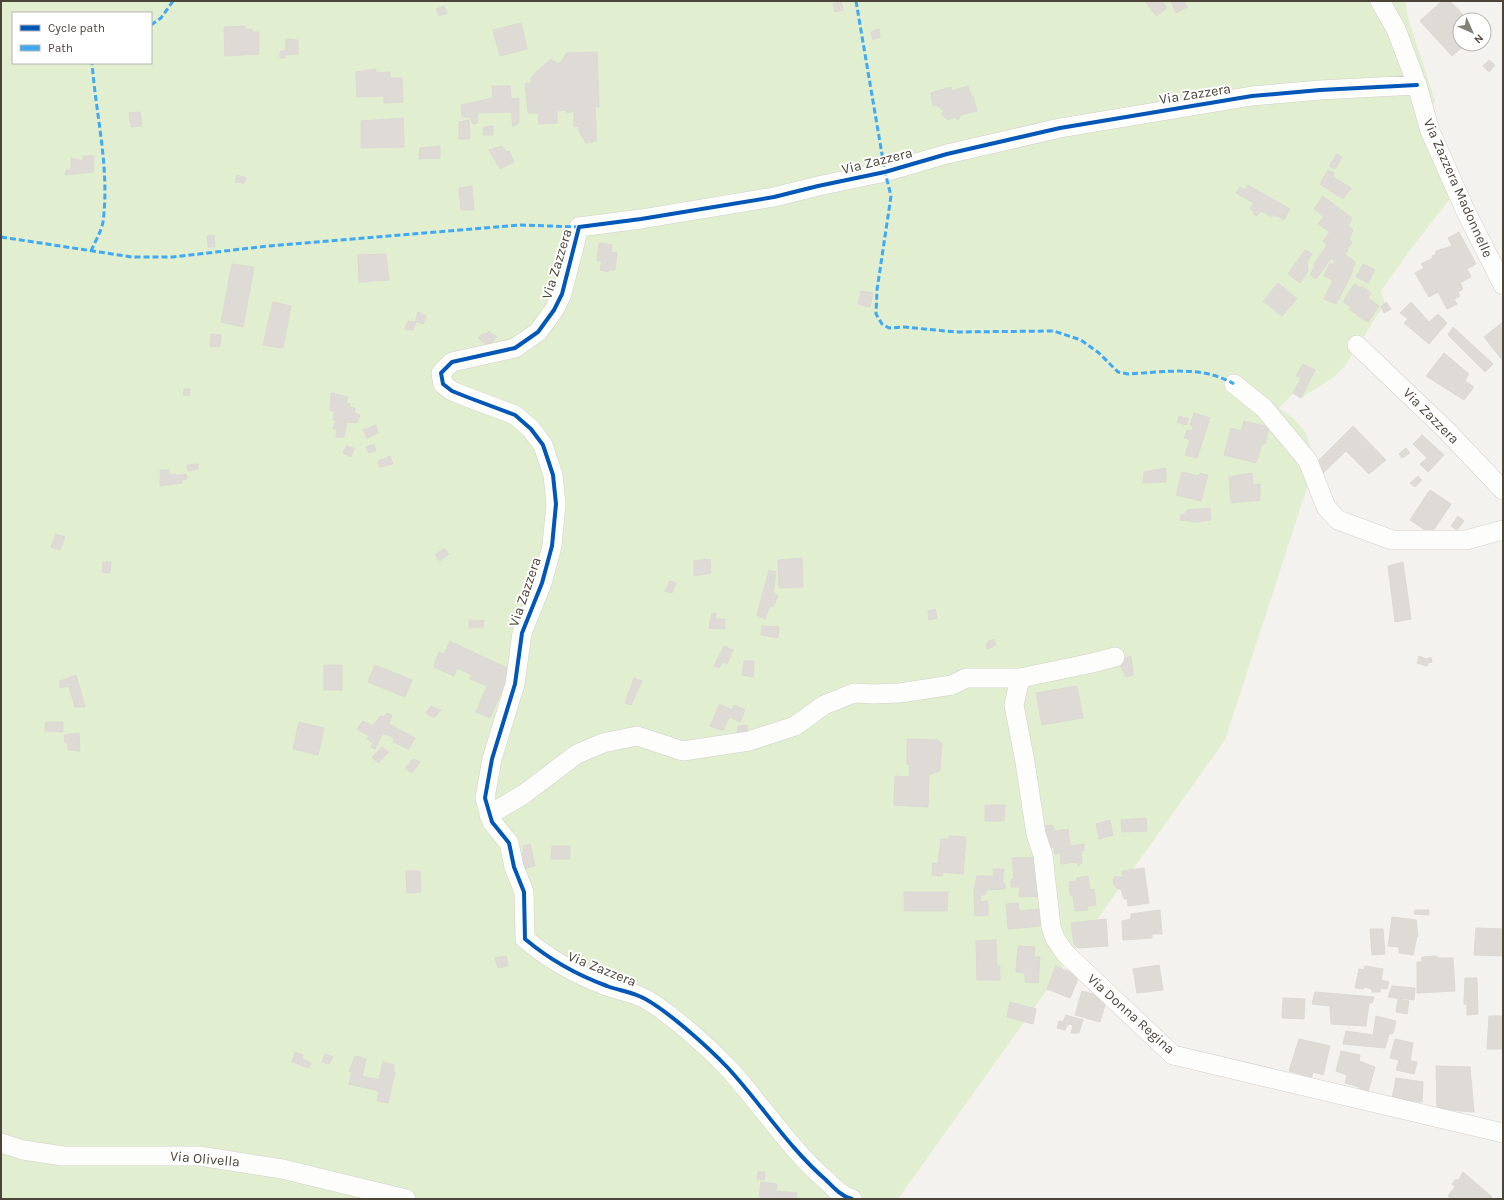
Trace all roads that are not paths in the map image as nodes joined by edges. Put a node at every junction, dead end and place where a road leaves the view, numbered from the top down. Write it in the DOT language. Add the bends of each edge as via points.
graph roads {
  1 [pos="1380,1"];
  2 [pos="1418,86"];
  3 [pos="1503,285"];
  4 [pos="1357,345"];
  5 [pos="1234,384"];
  6 [pos="1503,490"];
  7 [pos="1503,530"];
  8 [pos="1115,656"];
  9 [pos="1020,678"];
  10 [pos="489,815"];
  11 [pos="1503,1133"];
  12 [pos="1,1143"];
  13 [pos="406,1199"];
  14 [pos="852,1199"];
  1 -- 2 [label="street, Via Zazzera Madonnelle" via="1396,29"];
  2 -- 3 [label="street, Via Zazzera Madonnelle" via="1430,131 1466,212"];
  2 -- 10 [label="street, Via Zazzera" via="1252,96 1091,122 774,197 579,227 562,294 538,332 515,348 452,362 441,373 443,384 452,391 515,415 531,429 543,445 549,460 556,504 552,546 542,583 522,633 515,684 492,759 485,798"];
  4 -- 6 [label="street, Via Zazzera" via="1445,429"];
  5 -- 7 [label="street" via="1264,408 1308,461 1326,507 1338,520 1392,540 1466,540"];
  8 -- 9 [label="street" via="1092,664"];
  9 -- 10 [label="street" via="966,678 952,685 900,693 854,693 824,705 795,726 749,741 683,751 637,736 603,743 577,754 524,794"];
  9 -- 11 [label="street, Via Donna Regina" via="1014,705 1036,834 1043,855 1051,927 1065,953 1124,1010 1173,1055"];
  10 -- 14 [label="street, Via Zazzera" via="508,843 524,892 525,939 546,957 565,967 606,986 639,996 661,1009 728,1068 809,1166 844,1197"];
  12 -- 13 [label="street, Via Olivella" via="23,1150 63,1156 206,1157 282,1169"];
}
